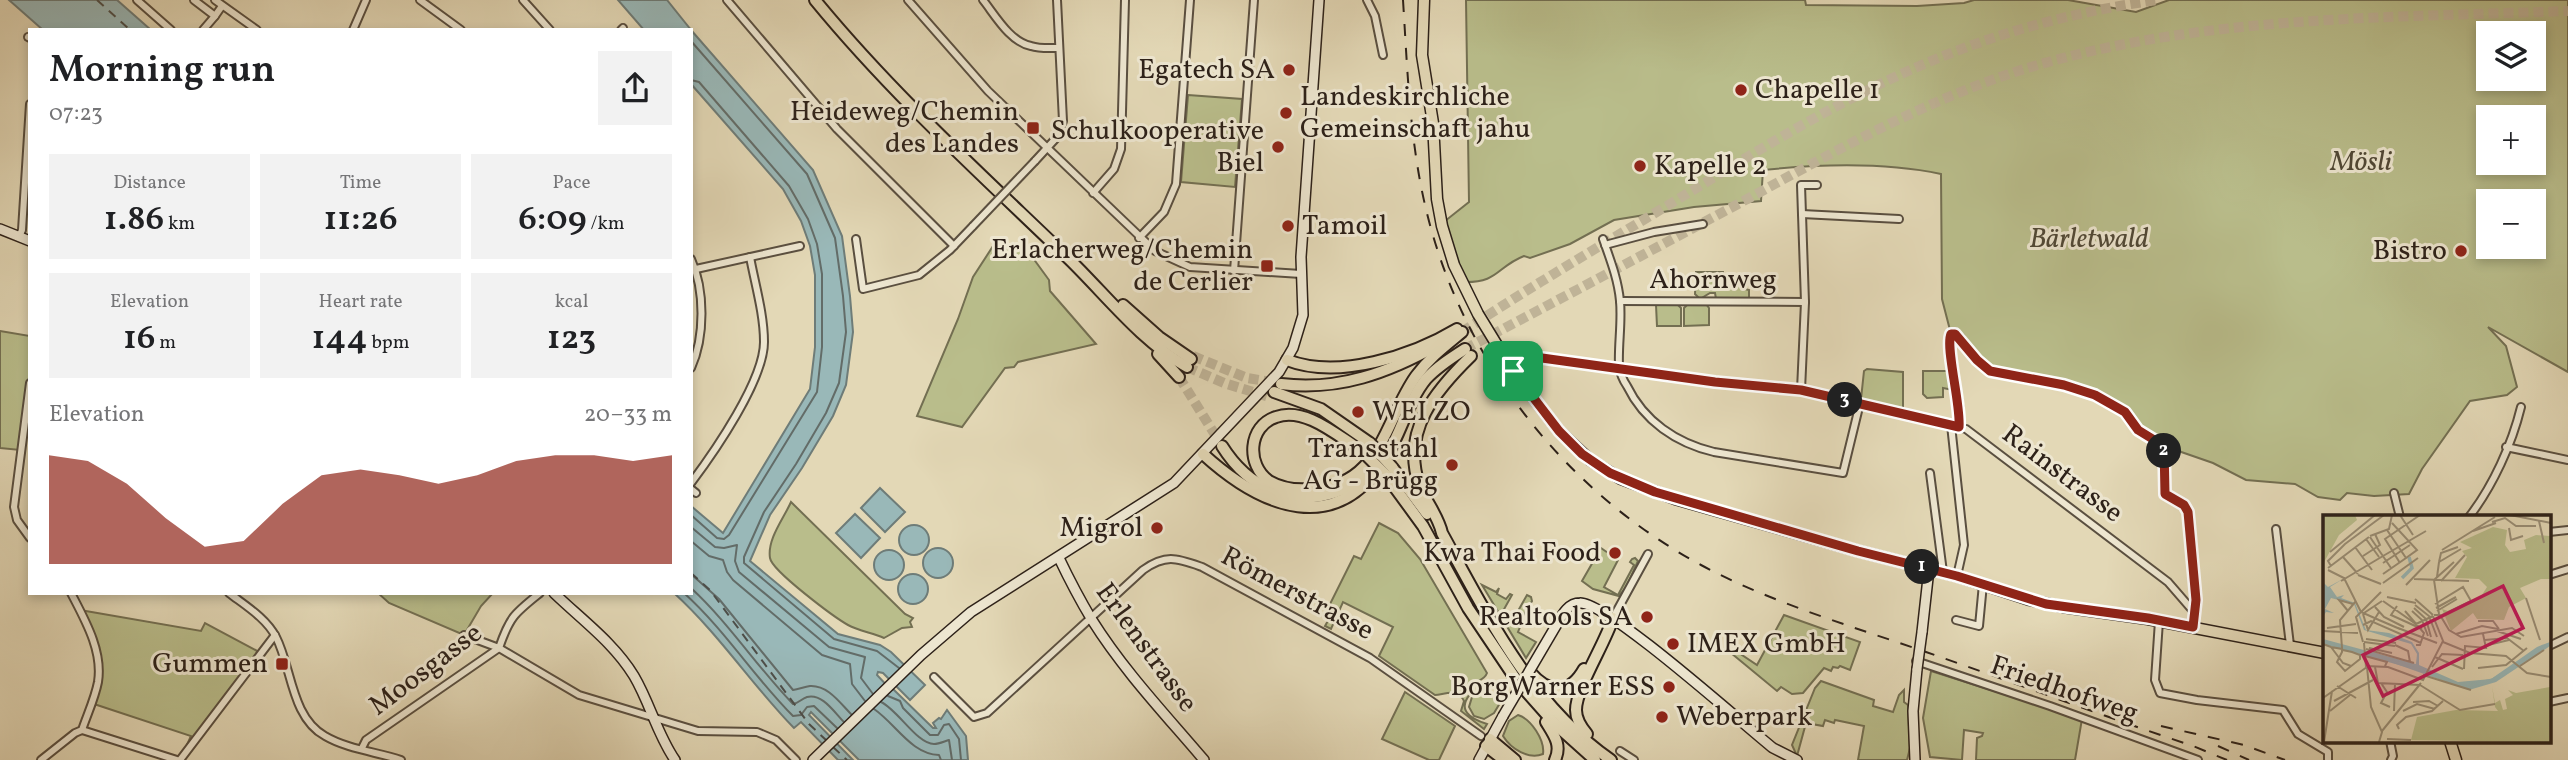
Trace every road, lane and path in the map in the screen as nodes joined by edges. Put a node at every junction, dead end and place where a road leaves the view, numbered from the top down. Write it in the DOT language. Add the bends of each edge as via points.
graph roads {
  1 [pos="137,0"];
  2 [pos="215,0"];
  3 [pos="366,0"];
  4 [pos="421,0"];
  5 [pos="523,0"];
  6 [pos="727,0"];
  7 [pos="815,0"];
  8 [pos="908,0"];
  9 [pos="983,0"];
  10 [pos="1057,0"];
  11 [pos="1125,0"];
  12 [pos="1190,0"];
  13 [pos="1254,0"];
  14 [pos="1319,0"];
  15 [pos="1367,0"];
  16 [pos="1424,0"];
  17 [pos="197,1"];
  18 [pos="222,6"];
  19 [pos="215,16"];
  20 [pos="169,28"];
  21 [pos="205,28"];
  22 [pos="254,28"];
  23 [pos="356,28"];
  24 [pos="458,28"];
  25 [pos="548,28"];
  26 [pos="1059,48"];
  27 [pos="1383,55"];
  28 [pos="28,136"];
  29 [pos="1048,148"];
  30 [pos="1817,186"];
  31 [pos="1093,192"];
  32 [pos="1802,214"];
  33 [pos="1899,219"];
  34 [pos="1703,224"];
  35 [pos="0,229"];
  36 [pos="19,237"];
  37 [pos="1139,238"];
  38 [pos="856,239"];
  39 [pos="28,241"];
  40 [pos="800,246"];
  41 [pos="954,246"];
  42 [pos="750,257"];
  43 [pos="693,263"];
  44 [pos="696,270"];
  45 [pos="1081,270"];
  46 [pos="1234,271"];
  47 [pos="1301,274"];
  48 [pos="1620,301"];
  49 [pos="1805,302"];
  50 [pos="1131,322"];
  51 [pos="1461,330"];
  52 [pos="1289,356"];
  53 [pos="693,359"];
  54 [pos="1619,369"];
  55 [pos="1513,371"];
  56 [pos="1179,377"];
  57 [pos="1801,390"];
  58 [pos="1860,403"];
  59 [pos="2521,407"];
  60 [pos="27,418"];
  61 [pos="1951,425"];
  62 [pos="1959,427"];
  63 [pos="1222,446"];
  64 [pos="1366,447"];
  65 [pos="2506,447"];
  66 [pos="1203,454"];
  67 [pos="2568,460"];
  68 [pos="1386,468"];
  69 [pos="1930,473"];
  70 [pos="693,480"];
  71 [pos="2394,494"];
  72 [pos="2399,515"];
  73 [pos="2470,515"];
  74 [pos="2276,529"];
  75 [pos="2568,530"];
  76 [pos="2550,532"];
  77 [pos="1441,533"];
  78 [pos="28,535"];
  79 [pos="1648,554"];
  80 [pos="1059,558"];
  81 [pos="1929,569"];
  82 [pos="2568,569"];
  83 [pos="1943,572"];
  84 [pos="2550,575"];
  85 [pos="1957,576"];
  86 [pos="1983,584"];
  87 [pos="72,595"];
  88 [pos="232,595"];
  89 [pos="538,595"];
  90 [pos="556,595"];
  91 [pos="2193,612"];
  92 [pos="1613,618"];
  93 [pos="1091,619"];
  94 [pos="1956,620"];
  95 [pos="2159,621"];
  96 [pos="2193,627"];
  97 [pos="275,635"];
  98 [pos="464,635"];
  99 [pos="2568,637"];
  100 [pos="2290,645"];
  101 [pos="2550,646"];
  102 [pos="499,648"];
  103 [pos="2323,653"];
  104 [pos="1513,656"];
  105 [pos="1917,665"];
  106 [pos="934,677"];
  107 [pos="1527,694"];
  108 [pos="2568,698"];
  109 [pos="2550,702"];
  110 [pos="654,718"];
  111 [pos="82,730"];
  112 [pos="1486,740"];
  113 [pos="2390,742"];
  114 [pos="2450,742"];
  115 [pos="362,748"];
  116 [pos="1620,751"];
  117 [pos="1781,757"];
  118 [pos="393,759"];
  119 [pos="1603,759"];
  120 [pos="41,760"];
  121 [pos="179,760"];
  122 [pos="401,760"];
  123 [pos="675,760"];
  124 [pos="796,760"];
  125 [pos="813,760"];
  126 [pos="1204,760"];
  127 [pos="1479,760"];
  128 [pos="1511,760"];
  129 [pos="1555,760"];
  130 [pos="1634,760"];
  131 [pos="1797,760"];
  132 [pos="1915,760"];
  133 [pos="2198,760"];
  134 [pos="2328,760"];
  135 [pos="2391,760"];
  136 [pos="2456,760"];
  1 -- 20 [label="street"];
  2 -- 18 [label="street"];
  3 -- 23 [label="street"];
  4 -- 24 [label="street"];
  5 -- 25 [label="street"];
  6 -- 41 [label="street" via="862,156"];
  7 -- 45 [label="highway" via="890,85"];
  8 -- 29 [label="street" via="978,80"];
  9 -- 26 [label="street" via="1025,45"];
  10 -- 26 [label="street"];
  11 -- 31 [label="street" via="1121,149 1114,169"];
  12 -- 37 [label="street" via="1176,184 1164,212"];
  13 -- 46 [label="street"];
  14 -- 47 [label="main road"];
  15 -- 27 [label="street"];
  16 -- 55 [label="main road" via="1422,55 1444,234 1459,276"];
  17 -- 19 [label="street"];
  18 -- 19 [label="street"];
  18 -- 22 [label="street"];
  19 -- 21 [label="street"];
  26 -- 29 [label="street" via="1063,121"];
  28 -- 36 [label="street"];
  29 -- 31 [label="street"];
  29 -- 41 [label="street, bridge"];
  30 -- 32 [label="street" via="1801,185"];
  31 -- 37 [label="street"];
  32 -- 33 [label="street"];
  32 -- 49 [label="street"];
  34 -- 48 [label="street" via="1604,242"];
  35 -- 36 [label="main road"];
  36 -- 39 [label="main road"];
  37 -- 46 [label="street" via="1179,264"];
  38 -- 41 [label="street" via="863,289 919,275"];
  40 -- 42 [label="street"];
  42 -- 44 [label="street"];
  42 -- 70 [label="street" via="763,329 762,362 744,400"];
  43 -- 44 [label="street"];
  44 -- 53 [label="street" via="700,329"];
  45 -- 50 [label="highway"];
  45 -- 50 [label="highway" via="1190,361 1159,348"];
  46 -- 47 [label="street"];
  47 -- 52 [label="main road" via="1303,315"];
  48 -- 49 [label="street, Ahornweg"];
  48 -- 54 [label="street"];
  49 -- 57 [label="street"];
  50 -- 56 [label="highway"];
  51 -- 52 [label="highway" via="1380,360 1309,367"];
  51 -- 64 [label="highway" via="1410,361 1367,378 1275,391 1321,409"];
  51 -- 64 [label="highway" via="1423,367 1379,450 1350,477 1318,489 1278,485 1260,472 1253,448 1264,424 1290,415"];
  52 -- 66 [label="main road" via="1266,388"];
  54 -- 55 [label="street" via="1542,358"];
  54 -- 57 [label="street"];
  54 -- 58 [label="street" via="1643,412 1683,441 1714,452 1843,473"];
  55 -- 81 [label="main road" via="1567,440 1622,479 1675,499"];
  57 -- 58 [label="street"];
  58 -- 61 [label="street"];
  59 -- 65 [label="street"];
  60 -- 78 [label="street" via="14,507"];
  61 -- 62 [label="street"];
  61 -- 85 [label="street" via="1964,545"];
  62 -- 91 [label="street, Rainstrasse" via="1974,433 2127,550 2175,589"];
  62 -- 91 [label="street, Rainstrasse" via="1949,338 1953,333 1990,371 2064,385 2125,412 2138,430 2164,446 2165,494 2188,512 2196,600"];
  63 -- 68 [label="highway" via="1255,483 1297,497 1341,491"];
  64 -- 68 [label="highway, bridge"];
  65 -- 67 [label="street"];
  65 -- 73 [label="street"];
  66 -- 68 [label="highway" via="1256,494 1302,507 1346,497"];
  66 -- 80 [label="main road" via="1160,494"];
  68 -- 77 [label="highway"];
  68 -- 77 [label="highway" via="1426,379 1445,362 1468,353 1425,410 1416,438 1417,476"];
  68 -- 107 [label="highway" via="1468,608"];
  69 -- 83 [label="street"];
  71 -- 72 [label="street"];
  74 -- 100 [label="street"];
  75 -- 76 [label="street"];
  77 -- 104 [label="highway"];
  79 -- 92 [label="street"];
  80 -- 93 [label="main road, Erlenstrasse"];
  80 -- 125 [label="main road" via="979,606 931,645"];
  81 -- 83 [label="main road"];
  81 -- 105 [label="main road, bridge"];
  82 -- 84 [label="street"];
  83 -- 85 [label="main road"];
  85 -- 86 [label="main road"];
  86 -- 94 [label="street" via="1979,626"];
  86 -- 95 [label="main road" via="2046,604"];
  87 -- 111 [label="street" via="89,627 99,661 98,682"];
  88 -- 97 [label="street"];
  89 -- 102 [label="street, Moosgasse" via="513,615"];
  90 -- 110 [label="main road" via="621,657"];
  91 -- 96 [label="street"];
  92 -- 104 [label="highway" via="1581,675 1566,687 1543,685"];
  92 -- 112 [label="main road, bridge" via="1590,605 1575,604 1559,619"];
  92 -- 117 [label="main road"];
  92 -- 119 [label="highway" via="1576,705 1579,723"];
  93 -- 106 [label="street, Römerstrasse" via="987,713 974,716"];
  93 -- 112 [label="street, Römerstrasse" via="1158,559 1177,558 1202,566 1370,658"];
  93 -- 126 [label="main road, Erlenstrasse"];
  95 -- 96 [label="main road"];
  95 -- 134 [label="street" via="2155,680 2160,693 2283,710 2298,734 2328,752"];
  96 -- 100 [label="main road"];
  97 -- 115 [label="street" via="302,712 313,727 325,737"];
  97 -- 121 [label="street"];
  98 -- 102 [label="street"];
  99 -- 101 [label="street"];
  100 -- 103 [label="main road"];
  102 -- 110 [label="street" via="579,695"];
  102 -- 115 [label="street, Moosgasse" via="366,740"];
  104 -- 119 [label="highway" via="1551,707"];
  105 -- 132 [label="main road"];
  105 -- 133 [label="street, Friedhofweg" via="2050,706"];
  107 -- 119 [label="highway" via="1556,725"];
  107 -- 129 [label="highway" via="1558,742"];
  108 -- 109 [label="street"];
  110 -- 123 [label="main road"];
  110 -- 124 [label="street" via="698,731 757,732 776,740"];
  111 -- 120 [label="street"];
  111 -- 121 [label="street"];
  112 -- 127 [label="main road"];
  112 -- 128 [label="highway"];
  113 -- 135 [label="street"];
  114 -- 136 [label="main road"];
  115 -- 118 [label="street"];
  116 -- 130 [label="street"];
  117 -- 131 [label="main road"];
  118 -- 122 [label="street"];
}
